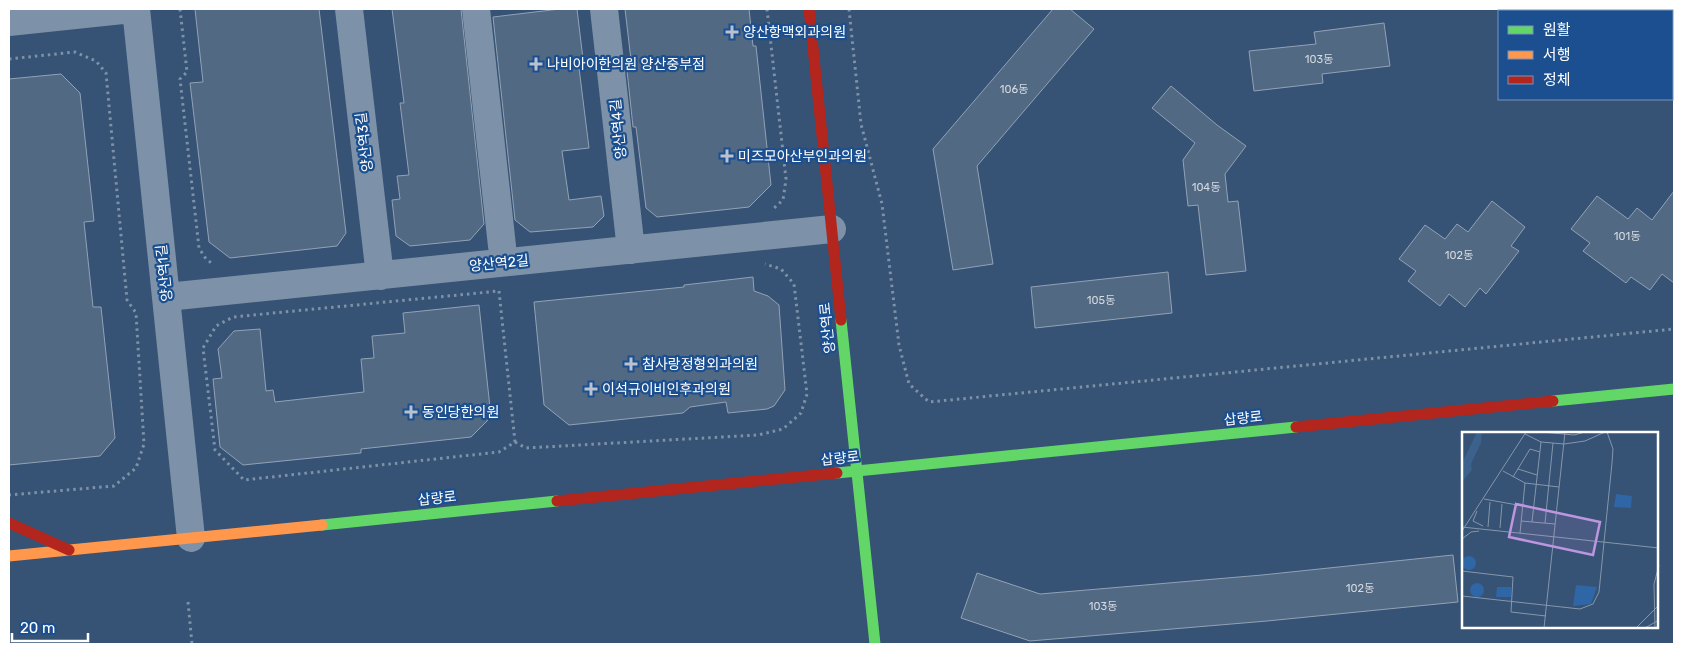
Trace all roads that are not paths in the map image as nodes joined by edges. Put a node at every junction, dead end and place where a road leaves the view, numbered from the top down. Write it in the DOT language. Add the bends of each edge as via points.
graph roads {
  1 [pos="132,9"];
  2 [pos="136,9"];
  3 [pos="349,9"];
  4 [pos="476,9"];
  5 [pos="604,9"];
  6 [pos="809,9"];
  7 [pos="9,22"];
  8 [pos="832,229"];
  9 [pos="502,246"];
  10 [pos="631,250"];
  11 [pos="380,276"];
  12 [pos="167,297"];
  13 [pos="1674,389"];
  14 [pos="856,471"];
  15 [pos="9,523"];
  16 [pos="191,538"];
  17 [pos="70,550"];
  18 [pos="9,556"];
  19 [pos="874,644"];
  1 -- 7 [label="street"];
  2 -- 12 [label="street, 양산역1길"];
  3 -- 11 [label="street, 양산역3길"];
  4 -- 9 [label="street"];
  5 -- 10 [label="street, 양산역4길"];
  6 -- 8 [label="street, 양산역로"];
  8 -- 10 [label="street, 양산역2길"];
  8 -- 14 [label="street, 양산역로"];
  10 -- 11 [label="street, 양산역2길"];
  11 -- 12 [label="street, 양산역2길"];
  12 -- 16 [label="street, 양산역1길"];
  13 -- 14 [label="street, 삽량로"];
  14 -- 16 [label="street, 삽량로"];
  14 -- 19 [label="street, 양산역로"];
  15 -- 17 [label="street"];
  16 -- 17 [label="street, 삽량로"];
  17 -- 18 [label="street, 삽량로"];
}
